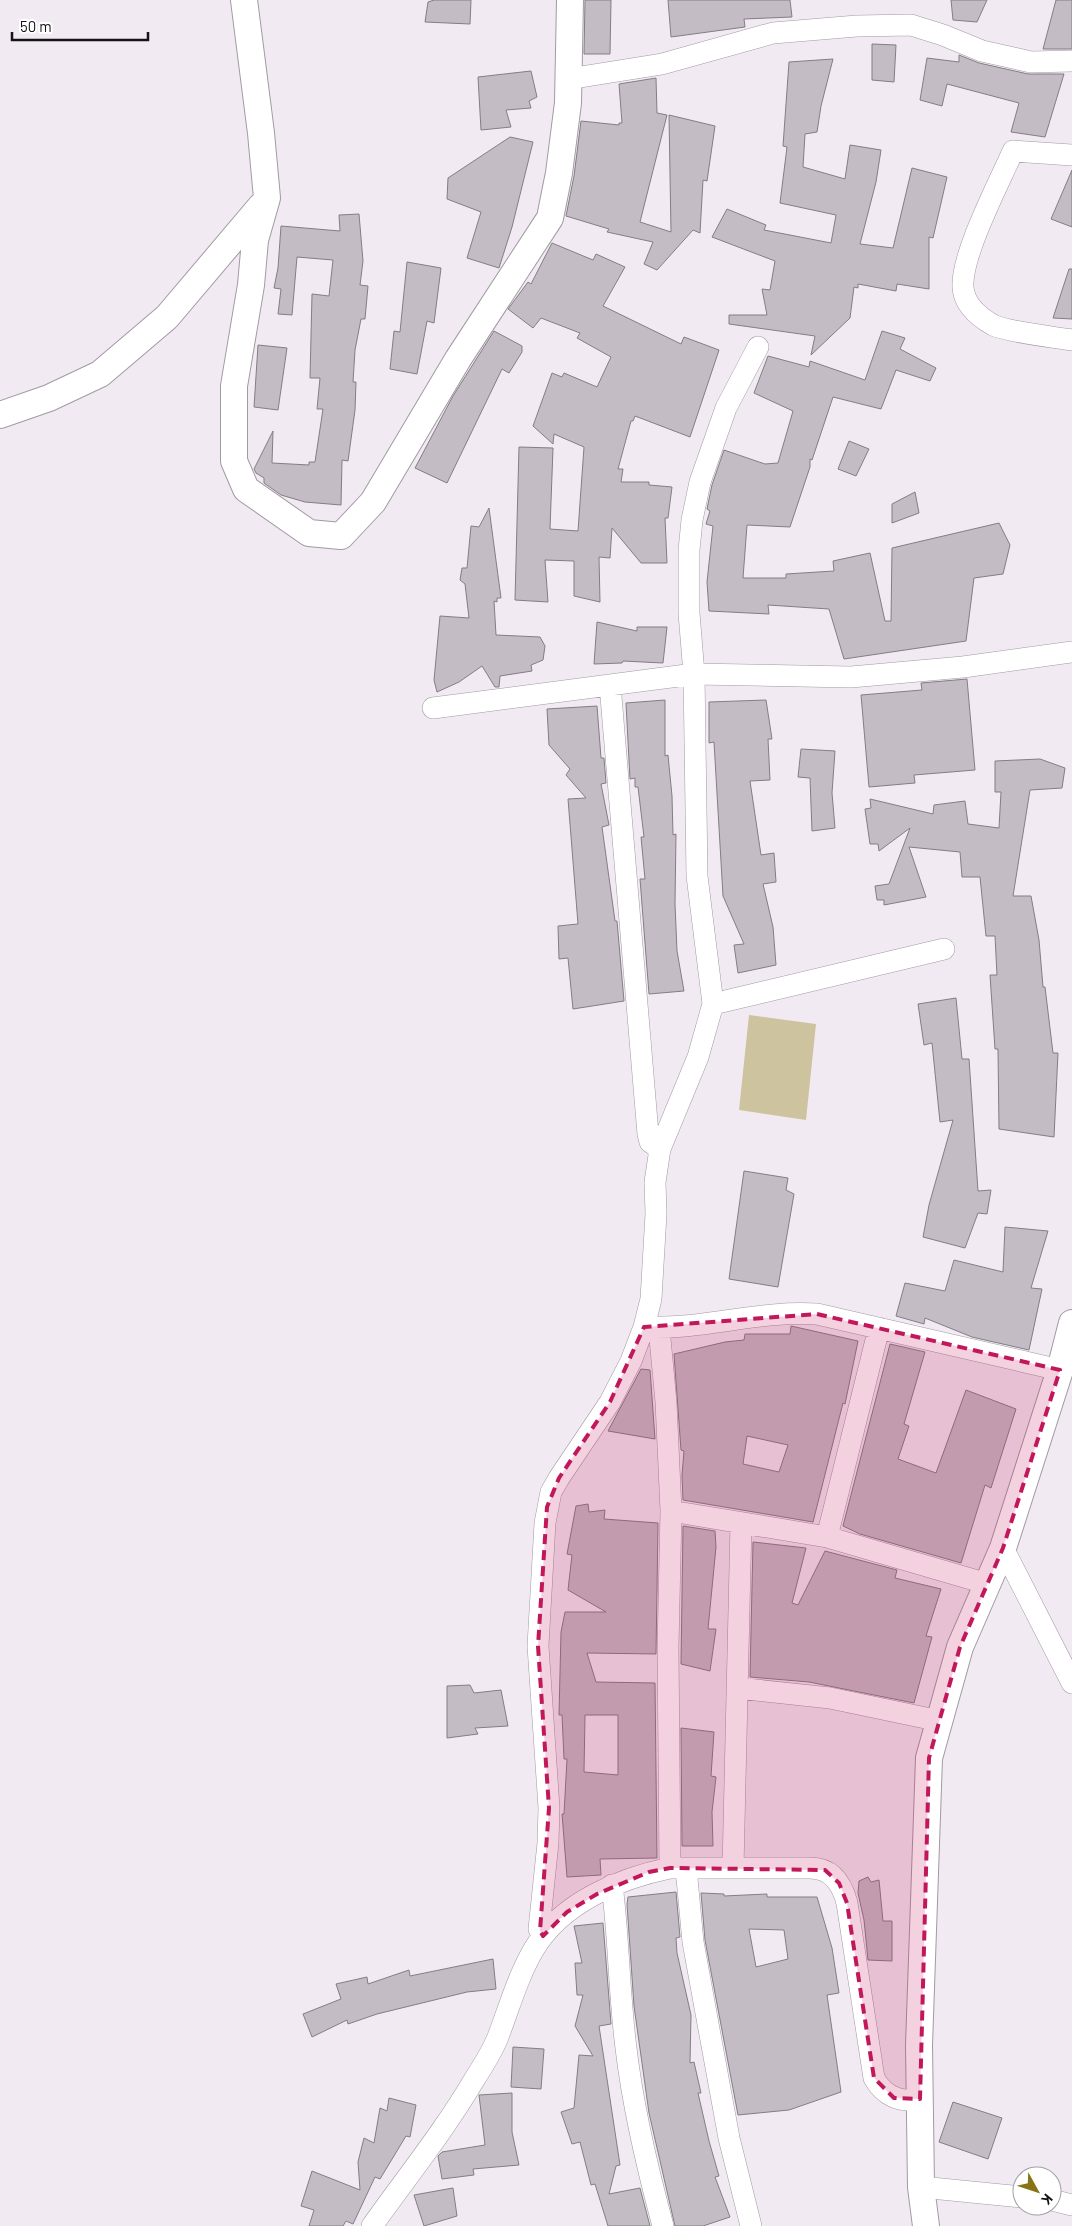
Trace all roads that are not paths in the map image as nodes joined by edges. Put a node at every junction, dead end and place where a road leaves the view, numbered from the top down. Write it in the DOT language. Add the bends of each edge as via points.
graph roads {
  1 [pos="244,0"];
  2 [pos="570,0"];
  3 [pos="1072,61"];
  4 [pos="568,79"];
  5 [pos="1072,155"];
  6 [pos="267,198"];
  7 [pos="1072,340"];
  8 [pos="758,347"];
  9 [pos="0,415"];
  10 [pos="1072,652"];
  11 [pos="694,674"];
  12 [pos="610,685"];
  13 [pos="432,708"];
  14 [pos="944,949"];
  15 [pos="713,1004"];
  16 [pos="660,1149"];
  17 [pos="1072,1326"];
  18 [pos="652,1327"];
  19 [pos="879,1328"];
  20 [pos="1060,1370"];
  21 [pos="671,1511"];
  22 [pos="742,1523"];
  23 [pos="827,1537"];
  24 [pos="1003,1548"];
  25 [pos="988,1584"];
  26 [pos="1072,1683"];
  27 [pos="737,1688"];
  28 [pos="940,1721"];
  29 [pos="678,1868"];
  30 [pos="733,1868"];
  31 [pos="612,1886"];
  32 [pos="543,1936"];
  33 [pos="920,2099"];
  34 [pos="921,2187"];
  35 [pos="1012,2196"];
  36 [pos="372,2226"];
  37 [pos="663,2226"];
  38 [pos="751,2226"];
  39 [pos="926,2226"];
  1 -- 6 [label="street"];
  2 -- 4 [label="street"];
  3 -- 4 [label="street" via="1032,62 982,51 911,25 857,26 773,33 662,64"];
  4 -- 6 [label="street" via="559,173 550,218 458,359 373,502 341,536 309,533 246,489 234,461 234,386 255,240"];
  5 -- 7 [label="street" via="1013,151 968,253 963,288 970,307 995,326"];
  6 -- 9 [label="street" via="167,316 100,374 49,398"];
  8 -- 11 [label="street" via="726,408 700,482 692,520 689,613"];
  10 -- 11 [label="street" via="963,667 851,677"];
  11 -- 12 [label="street"];
  11 -- 15 [label="street" via="697,876"];
  12 -- 13 [label="street"];
  12 -- 16 [label="street" via="648,1134 650,1142"];
  14 -- 15 [label="street"];
  15 -- 16 [label="street" via="698,1057"];
  16 -- 18 [label="street" via="655,1182"];
  17 -- 20 [label="street"];
  18 -- 19 [label="street" via="802,1313"];
  18 -- 21 [label="street" via="666,1402"];
  18 -- 32 [label="street" via="614,1395 558,1478 547,1507 538,1646 549,1808 539,1926"];
  19 -- 20 [label="street"];
  19 -- 23 [label="street"];
  20 -- 24 [label="street"];
  21 -- 22 [label="street"];
  21 -- 29 [label="street" via="668,1648"];
  22 -- 23 [label="street"];
  22 -- 27 [label="street"];
  23 -- 25 [label="street"];
  24 -- 25 [label="street"];
  24 -- 26 [label="street"];
  25 -- 28 [label="street" via="960,1647"];
  27 -- 28 [label="street" via="830,1698"];
  27 -- 30 [label="street"];
  28 -- 33 [label="street" via="929,1758"];
  29 -- 30 [label="street"];
  29 -- 31 [label="street" via="649,1872"];
  29 -- 38 [label="street" via="729,2138"];
  30 -- 33 [label="street" via="818,1868 834,1877 848,1903 874,2078 894,2098 906,2101"];
  31 -- 32 [label="street" via="567,1912"];
  31 -- 37 [label="street" via="626,2048 644,2156"];
  32 -- 36 [label="street" via="526,1964 497,2039 474,2081"];
  33 -- 34 [label="street"];
  34 -- 35 [label="street"];
  34 -- 39 [label="street"];
}
